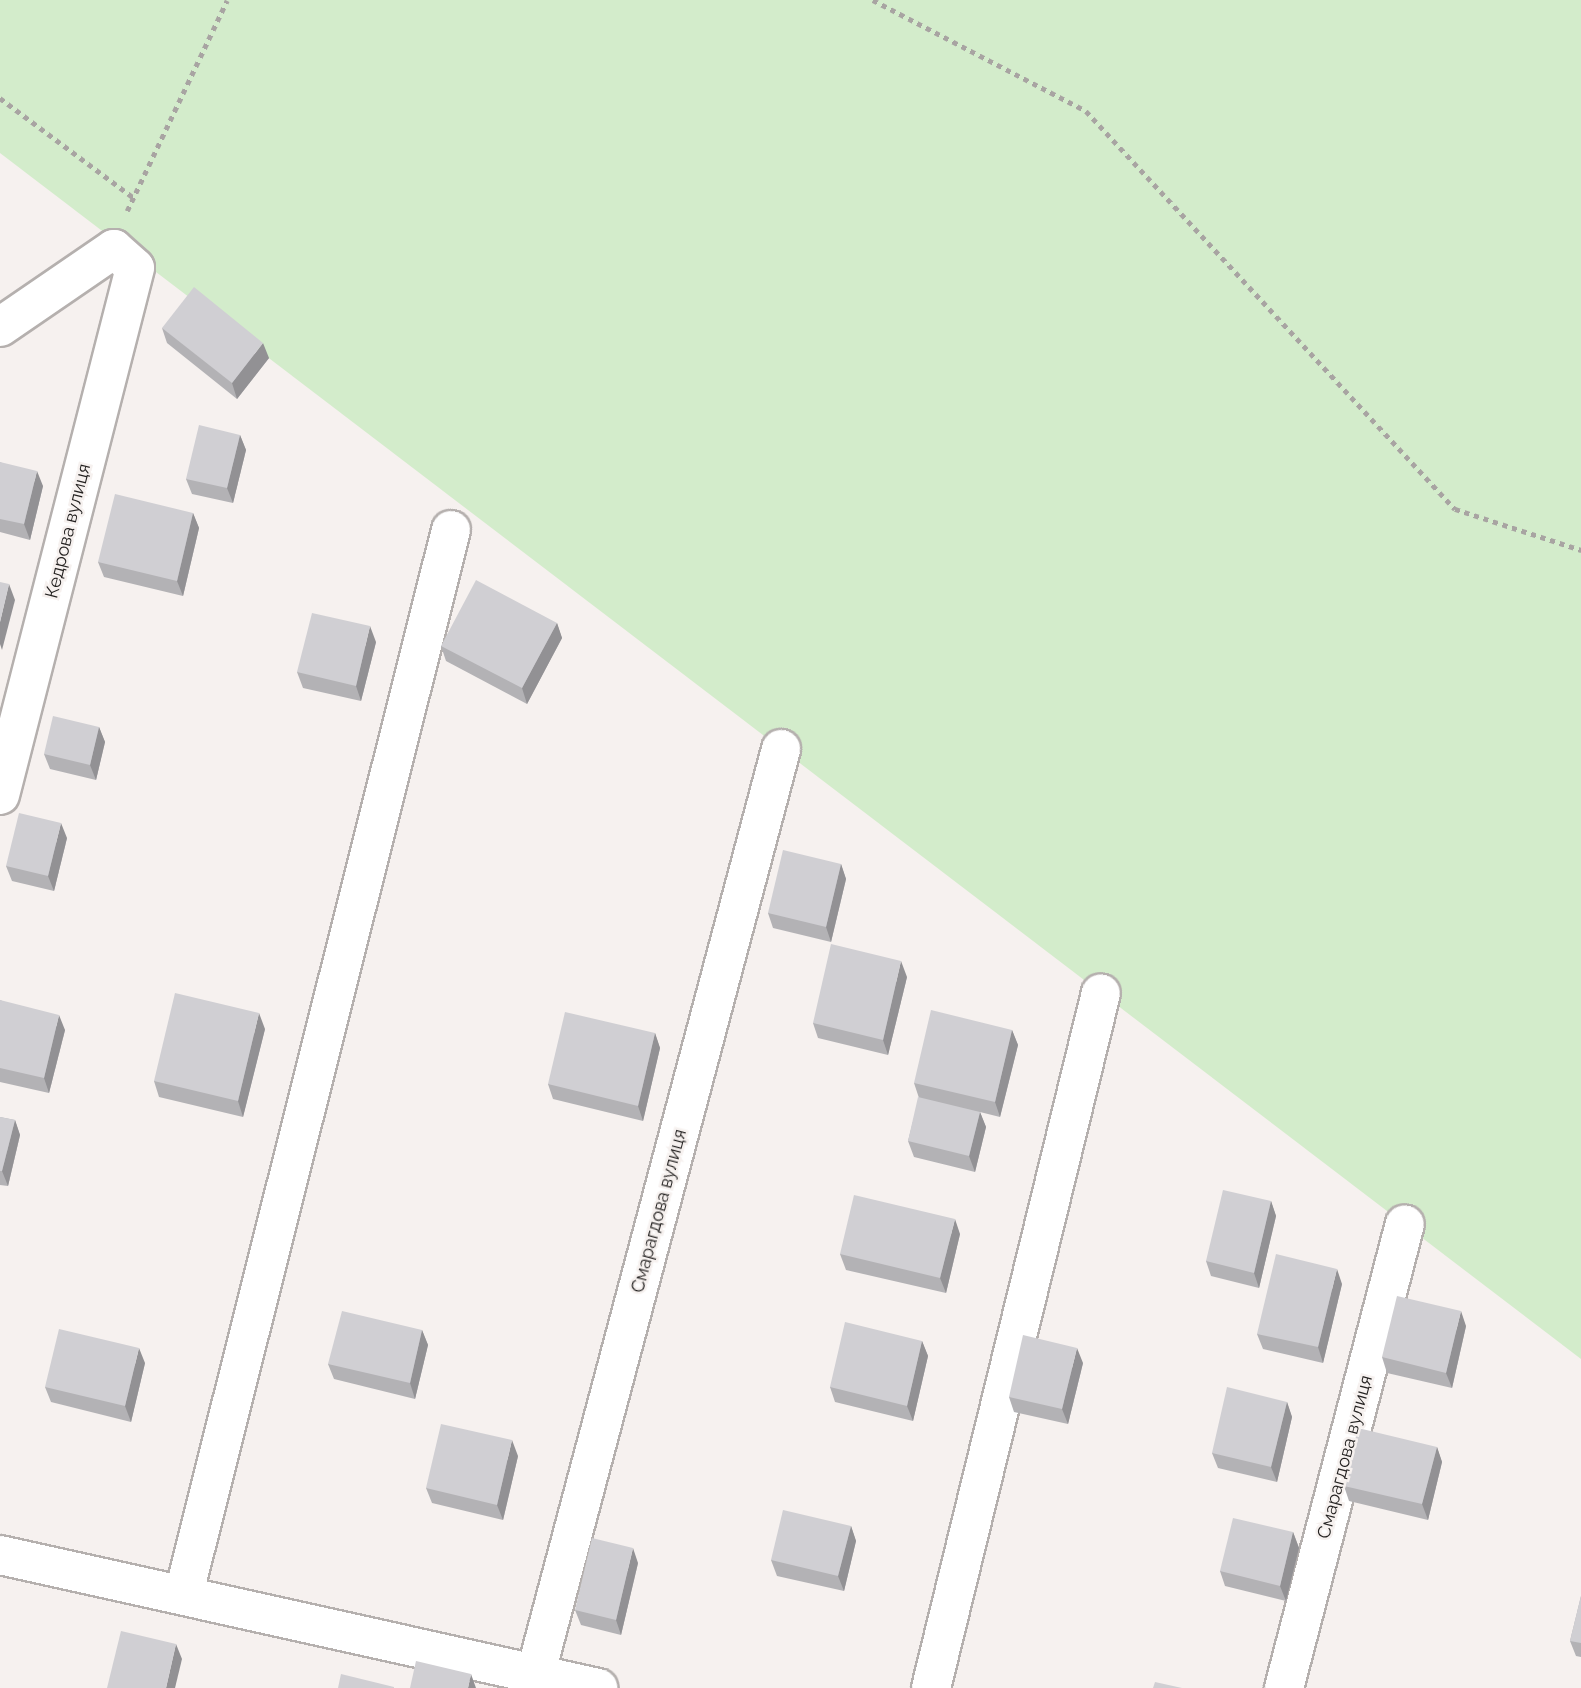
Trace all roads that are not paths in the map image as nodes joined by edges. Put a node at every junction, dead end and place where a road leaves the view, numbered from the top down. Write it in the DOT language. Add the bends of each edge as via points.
graph roads {
  1 [pos="0,327"];
  2 [pos="451,530"];
  3 [pos="781,749"];
  4 [pos="0,794"];
  5 [pos="1101,993"];
  6 [pos="1405,1225"];
  7 [pos="0,1555"];
  8 [pos="184,1593"];
  9 [pos="536,1672"];
  10 [pos="598,1688"];
  11 [pos="931,1688"];
  12 [pos="1284,1688"];
  1 -- 4 [label="street, Кедрова вулиця" via="124,259"];
  2 -- 8 [label="street"];
  3 -- 9 [label="street, Смарагдова вулиця"];
  5 -- 11 [label="street"];
  6 -- 12 [label="street, Смарагдова вулиця"];
  7 -- 8 [label="street"];
  8 -- 9 [label="street"];
  9 -- 10 [label="street"];
}
